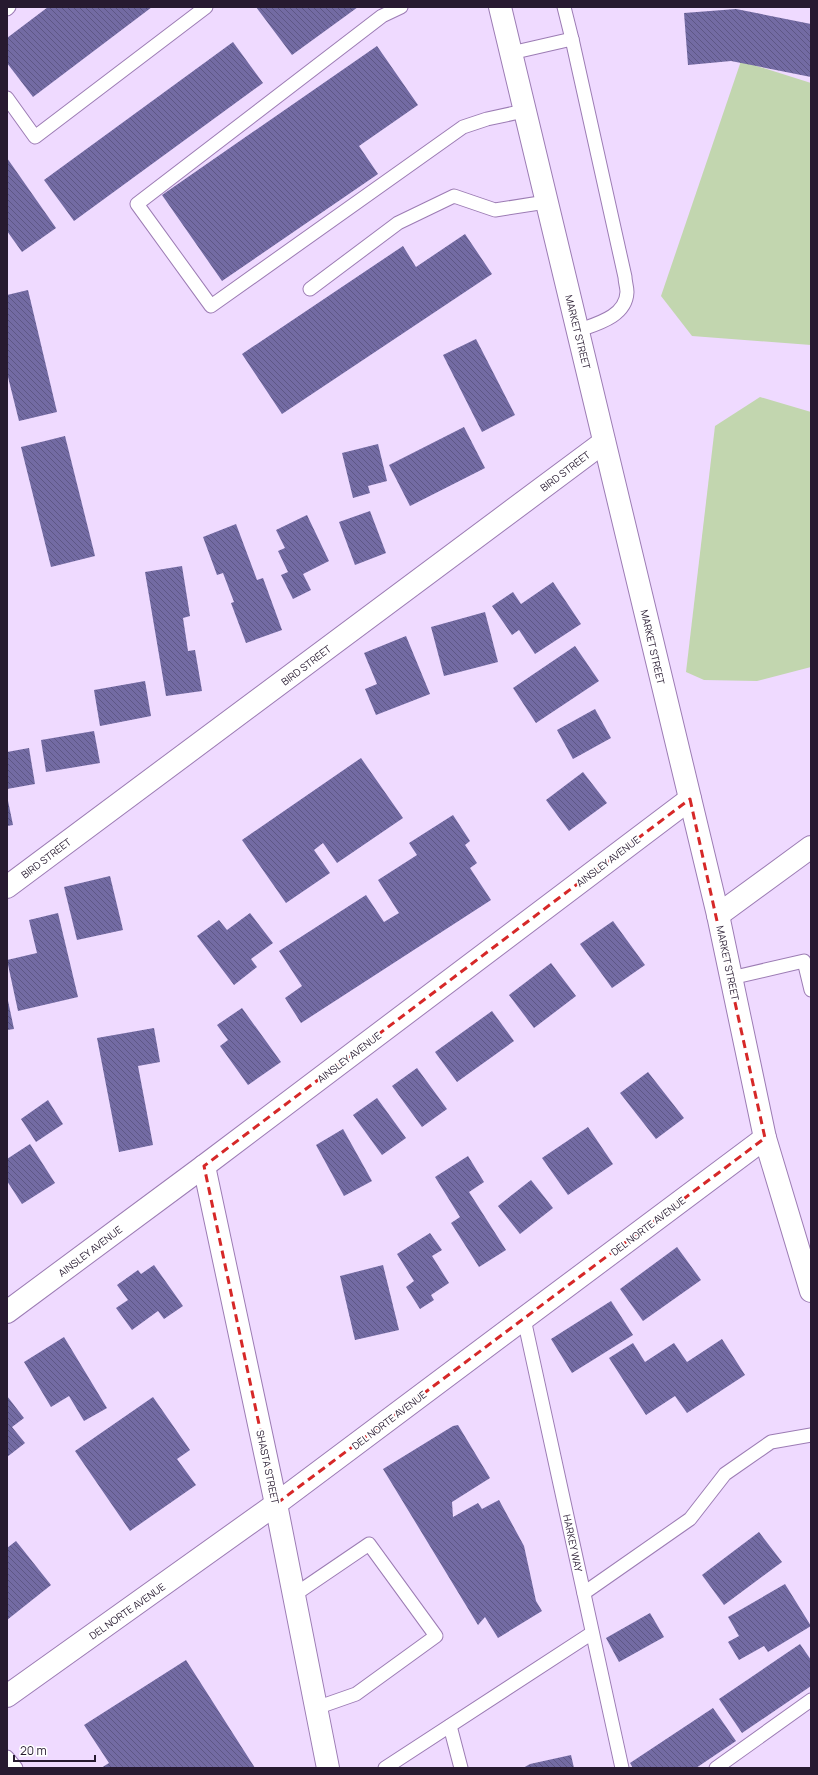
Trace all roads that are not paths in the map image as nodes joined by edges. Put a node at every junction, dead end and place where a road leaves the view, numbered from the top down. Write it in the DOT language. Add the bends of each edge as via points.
graph roads {
  1 [pos="10,7"];
  2 [pos="206,7"];
  3 [pos="401,7"];
  4 [pos="500,7"];
  5 [pos="564,7"];
  6 [pos="7,9"];
  7 [pos="572,39"];
  8 [pos="511,53"];
  9 [pos="7,98"];
  10 [pos="524,111"];
  11 [pos="546,202"];
  12 [pos="310,289"];
  13 [pos="577,330"];
  14 [pos="604,442"];
  15 [pos="690,799"];
  16 [pos="811,847"];
  17 [pos="7,887"];
  18 [pos="718,915"];
  19 [pos="732,978"];
  20 [pos="811,987"];
  21 [pos="765,1138"];
  22 [pos="204,1166"];
  23 [pos="810,1291"];
  24 [pos="7,1312"];
  25 [pos="524,1319"];
  26 [pos="811,1435"];
  27 [pos="276,1504"];
  28 [pos="584,1592"];
  29 [pos="294,1595"];
  30 [pos="592,1633"];
  31 [pos="7,1696"];
  32 [pos="811,1700"];
  33 [pos="316,1708"];
  34 [pos="450,1726"];
  35 [pos="7,1757"];
  36 [pos="402,1763"];
  37 [pos="16,1768"];
  38 [pos="328,1768"];
  39 [pos="386,1768"];
  40 [pos="461,1768"];
  41 [pos="622,1768"];
  42 [pos="716,1768"];
  1 -- 6 [label="lane"];
  2 -- 9 [label="lane" via="35,137"];
  3 -- 10 [label="lane" via="382,16 137,204 211,306 463,127"];
  4 -- 8 [label="street, MARKET STREET"];
  5 -- 7 [label="lane"];
  7 -- 8 [label="lane"];
  7 -- 13 [label="lane" via="627,293 622,307 610,319"];
  8 -- 10 [label="street, MARKET STREET"];
  10 -- 11 [label="street, MARKET STREET"];
  11 -- 12 [label="lane" via="495,210 454,196 398,223"];
  11 -- 13 [label="street, MARKET STREET"];
  13 -- 14 [label="street, MARKET STREET"];
  14 -- 15 [label="street, MARKET STREET"];
  14 -- 17 [label="street, BIRD STREET"];
  15 -- 18 [label="street, MARKET STREET"];
  15 -- 22 [label="street, AINSLEY AVENUE"];
  16 -- 18 [label="street"];
  18 -- 19 [label="street, MARKET STREET"];
  19 -- 20 [label="lane" via="804,960"];
  19 -- 21 [label="street, MARKET STREET"];
  21 -- 23 [label="street, MARKET STREET"];
  21 -- 25 [label="street, DEL NORTE AVENUE"];
  22 -- 24 [label="street, AINSLEY AVENUE"];
  22 -- 27 [label="street, SHASTA STREET"];
  25 -- 27 [label="street, DEL NORTE AVENUE"];
  25 -- 28 [label="lane, HARKEY WAY"];
  26 -- 28 [label="lane" via="771,1442 725,1474 690,1519"];
  27 -- 29 [label="street, SHASTA STREET"];
  27 -- 31 [label="street, DEL NORTE AVENUE"];
  28 -- 30 [label="lane, HARKEY WAY"];
  29 -- 33 [label="street, SHASTA STREET"];
  29 -- 33 [label="lane" via="369,1544 436,1636 356,1694"];
  30 -- 34 [label="lane"];
  30 -- 41 [label="lane, HARKEY WAY"];
  32 -- 42 [label="lane"];
  33 -- 38 [label="street, SHASTA STREET"];
  34 -- 36 [label="lane"];
  34 -- 40 [label="lane"];
  35 -- 37 [label="lane"];
  36 -- 39 [label="lane"];
}
